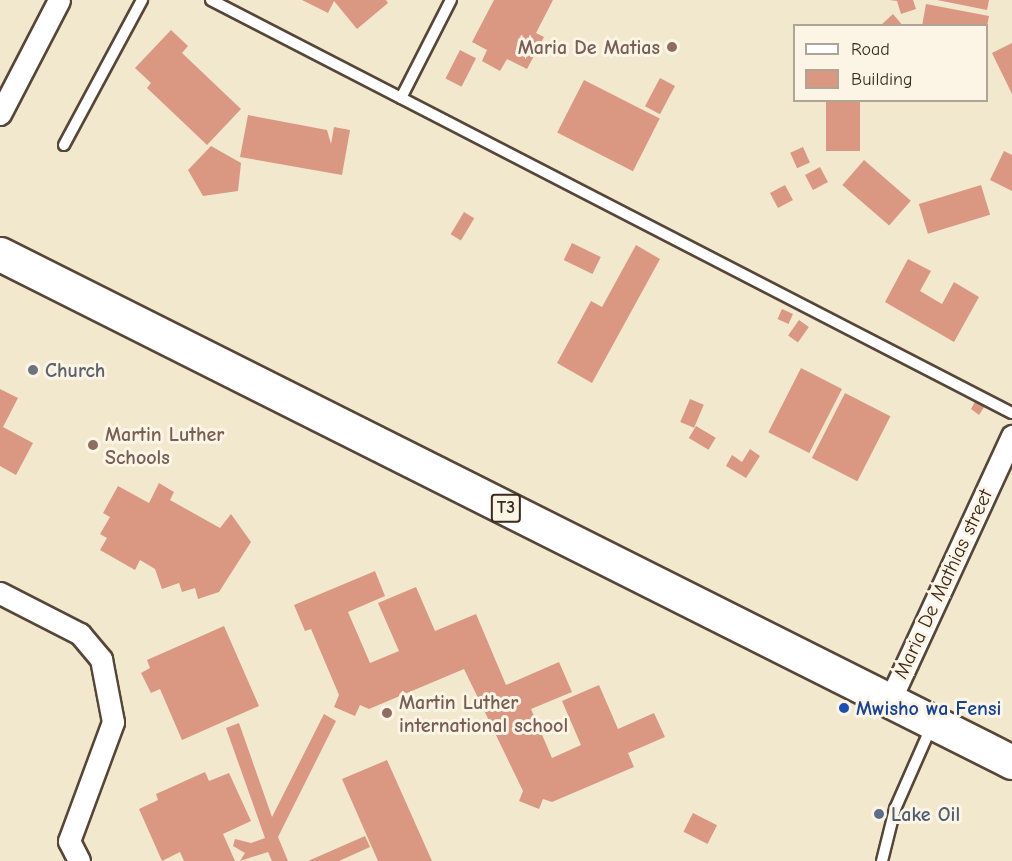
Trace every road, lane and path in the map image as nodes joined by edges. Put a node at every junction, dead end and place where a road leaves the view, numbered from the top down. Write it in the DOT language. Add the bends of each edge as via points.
graph roads {
  1 [pos="59,0"];
  2 [pos="142,0"];
  3 [pos="211,0"];
  4 [pos="451,0"];
  5 [pos="401,98"];
  6 [pos="0,114"];
  7 [pos="64,145"];
  8 [pos="0,254"];
  9 [pos="1012,413"];
  10 [pos="1012,436"];
  11 [pos="0,592"];
  12 [pos="890,700"];
  13 [pos="934,722"];
  14 [pos="1012,762"];
  15 [pos="79,861"];
  16 [pos="882,861"];
  1 -- 6 [label="street"];
  2 -- 7 [label="lane"];
  3 -- 5 [label="lane"];
  4 -- 5 [label="lane"];
  5 -- 9 [label="lane"];
  8 -- 12 [label="highway, T3"];
  10 -- 12 [label="street, Maria De Mathias street"];
  11 -- 15 [label="street" via="80,634 101,659 113,722 69,841"];
  12 -- 13 [label="highway, T3"];
  13 -- 14 [label="highway, T3"];
  13 -- 16 [label="lane" via="895,808"];
}
